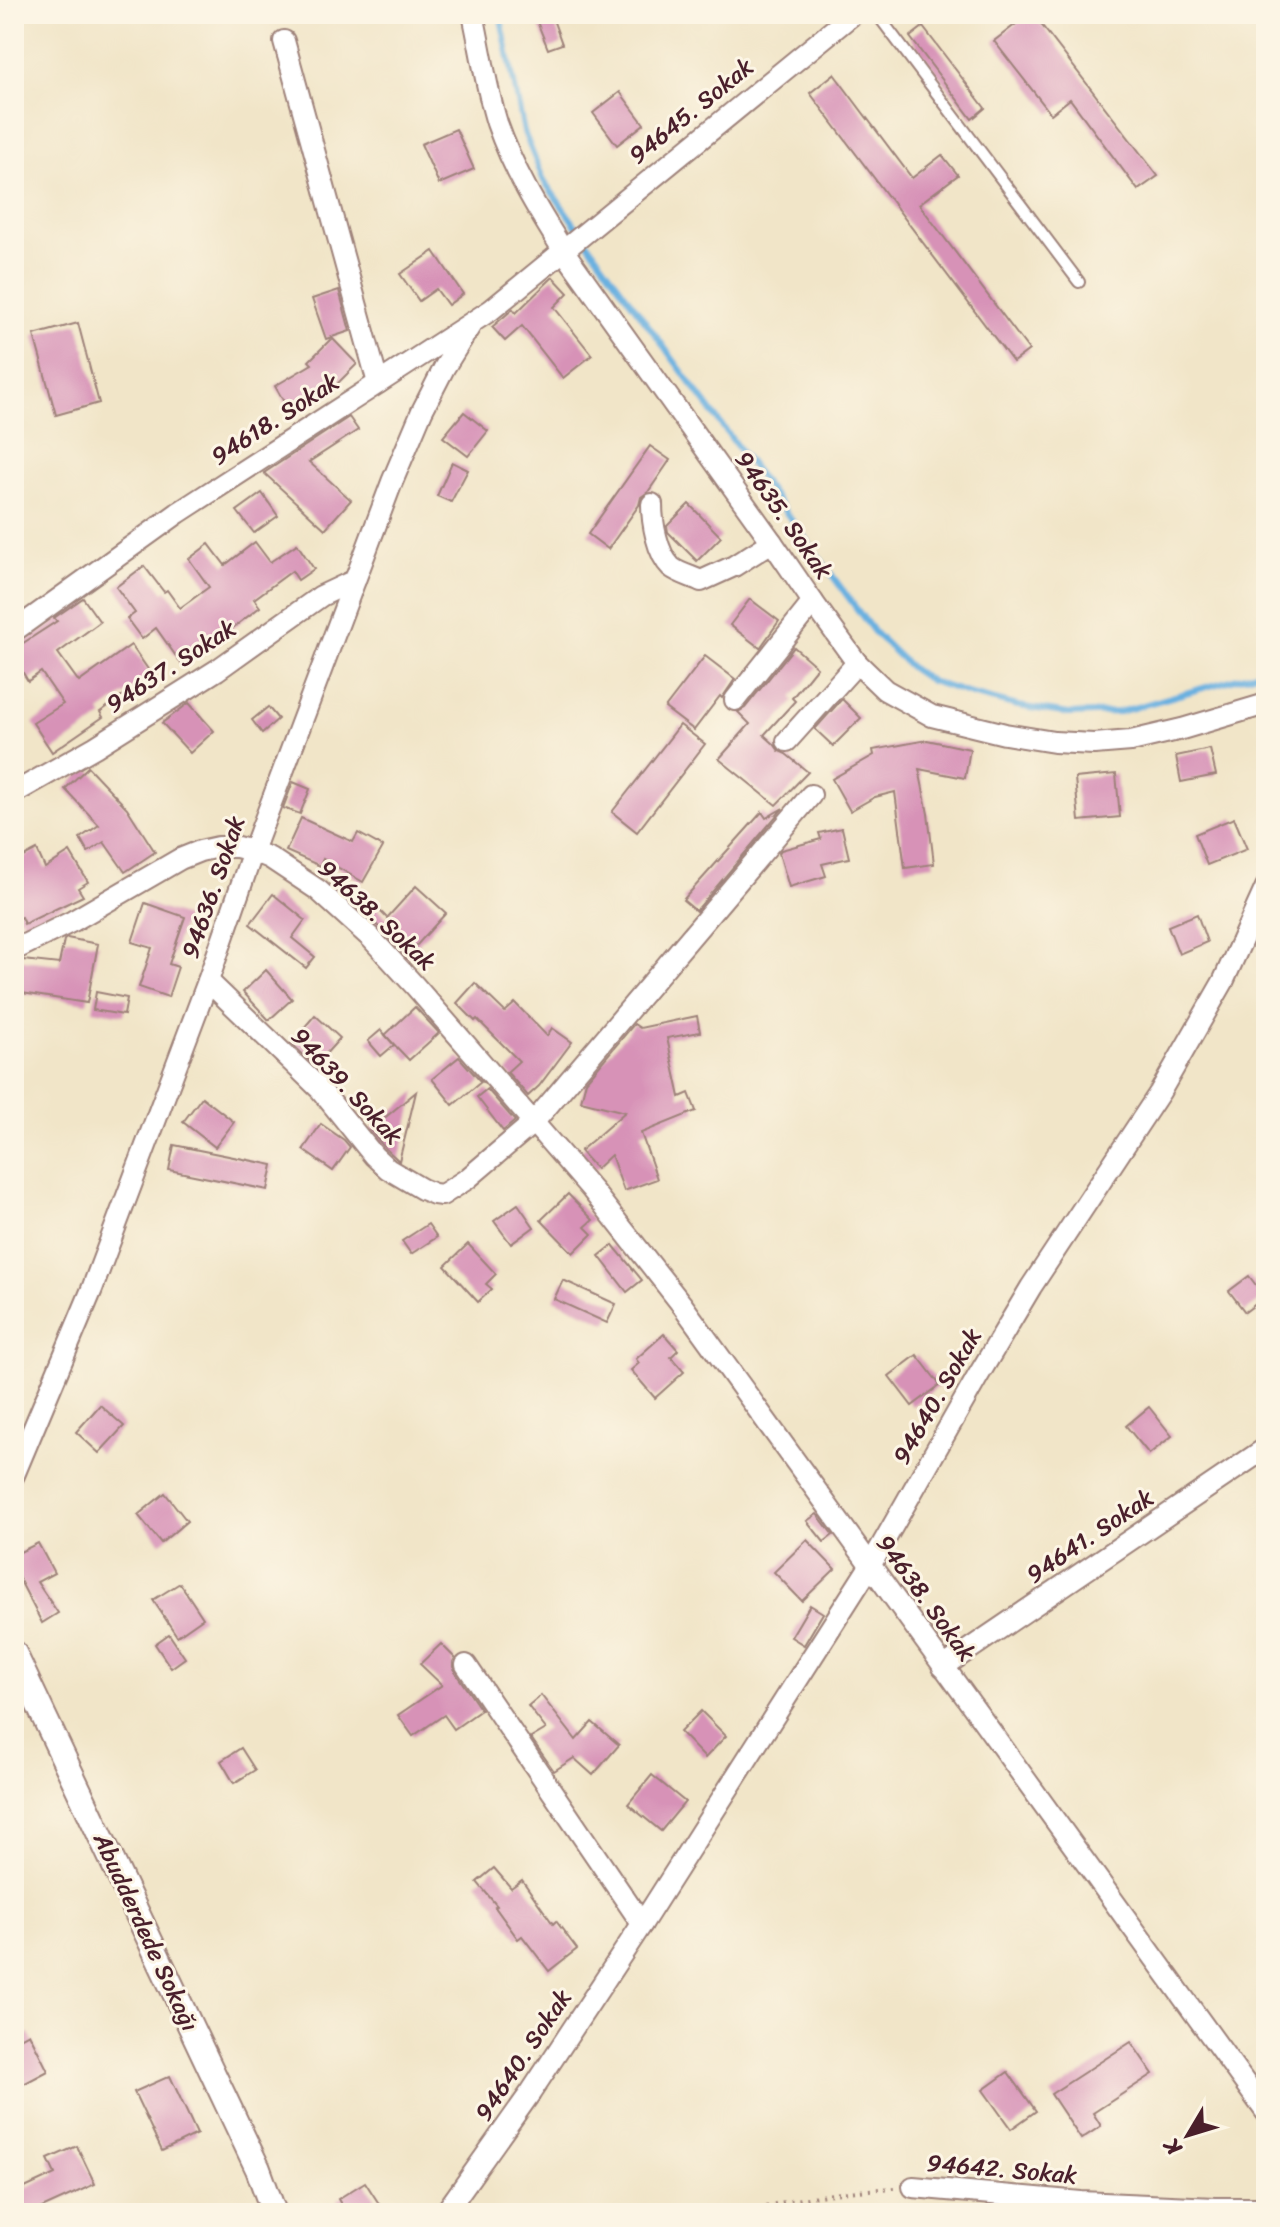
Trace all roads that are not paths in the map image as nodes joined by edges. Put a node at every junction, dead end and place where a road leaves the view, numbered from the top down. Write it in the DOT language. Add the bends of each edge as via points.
graph roads {
  1 [pos="473,14"];
  2 [pos="853,14"];
  3 [pos="877,14"];
  4 [pos="284,41"];
  5 [pos="576,239"];
  6 [pos="1079,282"];
  7 [pos="472,323"];
  8 [pos="378,383"];
  9 [pos="652,504"];
  10 [pos="772,542"];
  11 [pos="355,580"];
  12 [pos="813,602"];
  13 [pos="14,631"];
  14 [pos="857,663"];
  15 [pos="735,700"];
  16 [pos="1266,704"];
  17 [pos="787,741"];
  18 [pos="14,793"];
  19 [pos="811,795"];
  20 [pos="253,851"];
  21 [pos="1266,887"];
  22 [pos="14,950"];
  23 [pos="208,981"];
  24 [pos="534,1122"];
  25 [pos="1266,1448"];
  26 [pos="14,1475"];
  27 [pos="870,1566"];
  28 [pos="14,1653"];
  29 [pos="466,1665"];
  30 [pos="943,1667"];
  31 [pos="642,1924"];
  32 [pos="1266,2112"];
  33 [pos="913,2187"];
  34 [pos="1266,2208"];
  35 [pos="274,2213"];
  36 [pos="445,2213"];
  1 -- 5 [label="street, 94635. Sokak" via="496,121 521,181"];
  2 -- 5 [label="street, 94645. Sokak"];
  3 -- 6 [label="lane"];
  4 -- 8 [label="street"];
  5 -- 7 [label="street, 94618. Sokak"];
  5 -- 10 [label="street, 94635. Sokak"];
  7 -- 8 [label="street, 94618. Sokak"];
  7 -- 11 [label="street, 94636. Sokak" via="422,411"];
  8 -- 13 [label="street, 94618. Sokak" via="178,513"];
  9 -- 10 [label="street" via="657,542 672,567 701,581"];
  10 -- 12 [label="street, 94635. Sokak"];
  11 -- 18 [label="street, 94637. Sokak" via="321,596 217,670"];
  11 -- 20 [label="street, 94636. Sokak"];
  12 -- 14 [label="street, 94635. Sokak"];
  12 -- 15 [label="street"];
  14 -- 16 [label="street, 94635. Sokak" via="885,690 932,716 1054,742 1131,741"];
  14 -- 17 [label="street"];
  19 -- 24 [label="street"];
  20 -- 22 [label="street, 94638. Sokak" via="218,847 180,859"];
  20 -- 23 [label="street, 94636. Sokak"];
  20 -- 24 [label="street, 94638. Sokak" via="318,890 371,938"];
  21 -- 27 [label="street, 94640. Sokak" via="1223,982 1160,1092 1031,1287"];
  23 -- 24 [label="street, 94639. Sokak" via="320,1089 374,1156 422,1189 442,1195 451,1191"];
  23 -- 26 [label="street, 94636. Sokak" via="92,1289"];
  24 -- 27 [label="street, 94638. Sokak" via="683,1306"];
  25 -- 30 [label="street, 94641. Sokak"];
  27 -- 30 [label="street, 94638. Sokak"];
  27 -- 31 [label="street, 94640. Sokak"];
  28 -- 35 [label="street, Abudderdede Sokağı"];
  29 -- 31 [label="street"];
  30 -- 32 [label="street, 94638. Sokak"];
  31 -- 36 [label="street, 94640. Sokak"];
  33 -- 34 [label="street, 94642. Sokak" via="1081,2202"];
}
